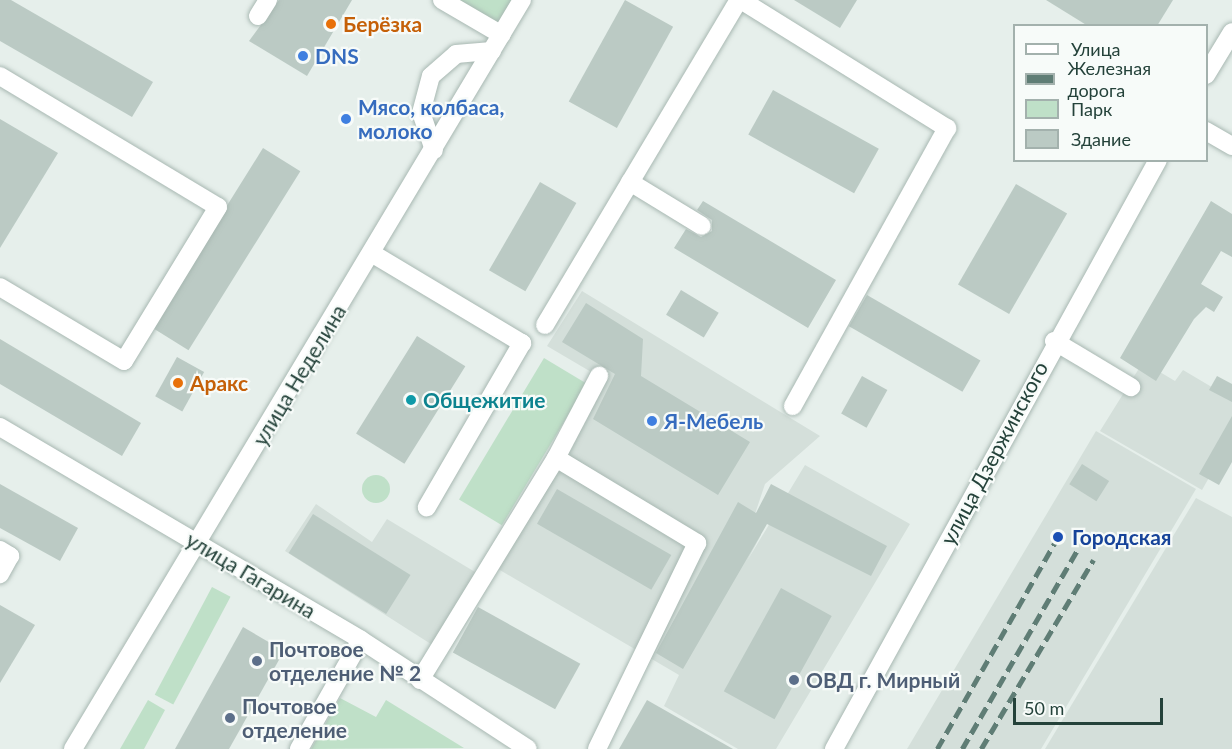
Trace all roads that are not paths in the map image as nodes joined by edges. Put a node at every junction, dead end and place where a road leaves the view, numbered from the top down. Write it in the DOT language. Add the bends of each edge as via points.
graph roads {
  1 [pos="268,0"];
  2 [pos="442,0"];
  3 [pos="522,0"];
  4 [pos="740,0"];
  5 [pos="258,16"];
  6 [pos="1232,32"];
  7 [pos="502,35"];
  8 [pos="492,51"];
  9 [pos="1208,72"];
  10 [pos="0,76"];
  11 [pos="1208,132"];
  12 [pos="1232,146"];
  13 [pos="434,150"];
  14 [pos="1157,162"];
  15 [pos="630,182"];
  16 [pos="702,226"];
  17 [pos="373,255"];
  18 [pos="0,287"];
  19 [pos="545,325"];
  20 [pos="1054,341"];
  21 [pos="598,376"];
  22 [pos="1131,387"];
  23 [pos="793,406"];
  24 [pos="0,427"];
  25 [pos="556,458"];
  26 [pos="427,507"];
  27 [pos="196,543"];
  28 [pos="0,550"];
  29 [pos="0,574"];
  30 [pos="361,640"];
  31 [pos="420,680"];
  32 [pos="74,749"];
  33 [pos="299,749"];
  34 [pos="528,749"];
  35 [pos="597,749"];
  36 [pos="834,749"];
  1 -- 5 [label="street"];
  2 -- 7 [label="street"];
  3 -- 7 [label="street, улица Неделина"];
  4 -- 15 [label="street"];
  4 -- 23 [label="street" via="947,128"];
  6 -- 9 [label="street"];
  7 -- 8 [label="street, улица Неделина"];
  8 -- 13 [label="street, улица Неделина"];
  8 -- 13 [label="street" via="456,54 431,76 421,113"];
  10 -- 18 [label="street" via="218,207 124,361"];
  11 -- 12 [label="street"];
  13 -- 17 [label="street, улица Неделина"];
  14 -- 20 [label="street, улица Дзержинского"];
  15 -- 16 [label="street"];
  15 -- 19 [label="street"];
  17 -- 26 [label="street" via="522,343"];
  17 -- 27 [label="street, улица Неделина"];
  20 -- 22 [label="street"];
  20 -- 36 [label="street, улица Дзержинского"];
  21 -- 25 [label="street"];
  24 -- 27 [label="street, улица Гагарина"];
  25 -- 31 [label="street"];
  25 -- 35 [label="street" via="697,543"];
  27 -- 30 [label="street, улица Гагарина"];
  27 -- 32 [label="street, улица Неделина"];
  28 -- 29 [label="street" via="10,556"];
  30 -- 31 [label="street, улица Гагарина"];
  30 -- 33 [label="street"];
  31 -- 34 [label="street, улица Гагарина"];
}
